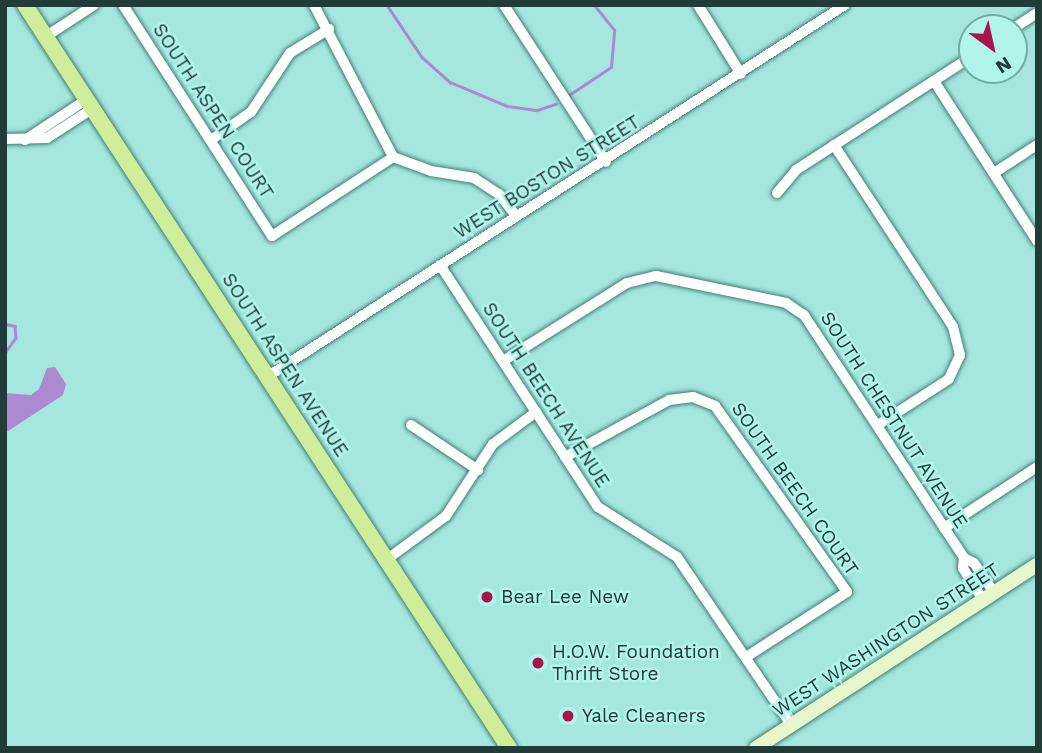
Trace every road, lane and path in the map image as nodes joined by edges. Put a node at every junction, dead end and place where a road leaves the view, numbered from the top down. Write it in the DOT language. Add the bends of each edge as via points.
graph roads {
  1 [pos="25,5"];
  2 [pos="94,5"];
  3 [pos="123,5"];
  4 [pos="314,5"];
  5 [pos="503,5"];
  6 [pos="698,5"];
  7 [pos="839,7"];
  8 [pos="329,29"];
  9 [pos="45,37"];
  10 [pos="958,65"];
  11 [pos="741,74"];
  12 [pos="934,81"];
  13 [pos="89,105"];
  14 [pos="5,139"];
  15 [pos="211,140"];
  16 [pos="834,145"];
  17 [pos="1037,145"];
  18 [pos="393,157"];
  19 [pos="606,162"];
  20 [pos="994,173"];
  21 [pos="777,193"];
  22 [pos="516,216"];
  23 [pos="1037,241"];
  24 [pos="440,265"];
  25 [pos="503,361"];
  26 [pos="267,377"];
  27 [pos="536,412"];
  28 [pos="411,425"];
  29 [pos="878,425"];
  30 [pos="565,457"];
  31 [pos="1037,467"];
  32 [pos="478,470"];
  33 [pos="944,528"];
  34 [pos="386,559"];
  35 [pos="1037,565"];
  36 [pos="989,596"];
  37 [pos="746,657"];
  38 [pos="791,725"];
  39 [pos="509,748"];
  40 [pos="757,748"];
  1 -- 9 [label="main road, SOUTH ASPEN AVENUE"];
  2 -- 9 [label="street"];
  3 -- 15 [label="street, SOUTH ASPEN COURT"];
  4 -- 8 [label="street"];
  5 -- 19 [label="street"];
  6 -- 11 [label="street"];
  7 -- 11 [label="street, WEST BOSTON STREET"];
  8 -- 15 [label="street" via="290,53 251,112"];
  8 -- 18 [label="street"];
  9 -- 13 [label="main road, SOUTH ASPEN AVENUE"];
  10 -- 12 [label="street"];
  11 -- 19 [label="street, WEST BOSTON STREET"];
  12 -- 16 [label="street"];
  12 -- 20 [label="street"];
  13 -- 14 [label="street" via="23,141"];
  13 -- 26 [label="main road, SOUTH ASPEN AVENUE"];
  15 -- 18 [label="street, SOUTH ASPEN COURT" via="272,236"];
  16 -- 21 [label="street" via="796,170"];
  16 -- 29 [label="street" via="953,327 960,355 948,379"];
  17 -- 20 [label="street"];
  18 -- 22 [label="street" via="431,171 474,178 499,194"];
  19 -- 22 [label="street, WEST BOSTON STREET"];
  20 -- 23 [label="street"];
  22 -- 24 [label="street, WEST BOSTON STREET"];
  24 -- 25 [label="street, SOUTH BEECH AVENUE"];
  24 -- 26 [label="street, WEST BOSTON STREET"];
  25 -- 27 [label="street, SOUTH BEECH AVENUE"];
  25 -- 29 [label="street, SOUTH CHESTNUT AVENUE" via="627,283 656,276 786,303 804,315"];
  26 -- 34 [label="main road, SOUTH ASPEN AVENUE"];
  27 -- 30 [label="street, SOUTH BEECH AVENUE"];
  27 -- 32 [label="street" via="493,444"];
  28 -- 32 [label="street"];
  29 -- 33 [label="street, SOUTH CHESTNUT AVENUE"];
  30 -- 37 [label="street, SOUTH BEECH AVENUE" via="598,507 677,557"];
  30 -- 37 [label="street, SOUTH BEECH COURT" via="669,400 693,397 715,406 847,593"];
  31 -- 33 [label="street"];
  32 -- 34 [label="street" via="446,516"];
  33 -- 36 [label="street, SOUTH CHESTNUT AVENUE" via="964,558 974,563"];
  34 -- 39 [label="main road, SOUTH ASPEN AVENUE"];
  35 -- 36 [label="main road, WEST WASHINGTON STREET"];
  36 -- 38 [label="main road, WEST WASHINGTON STREET"];
  37 -- 38 [label="street, SOUTH BEECH AVENUE"];
  38 -- 40 [label="main road, WEST WASHINGTON STREET"];
}
